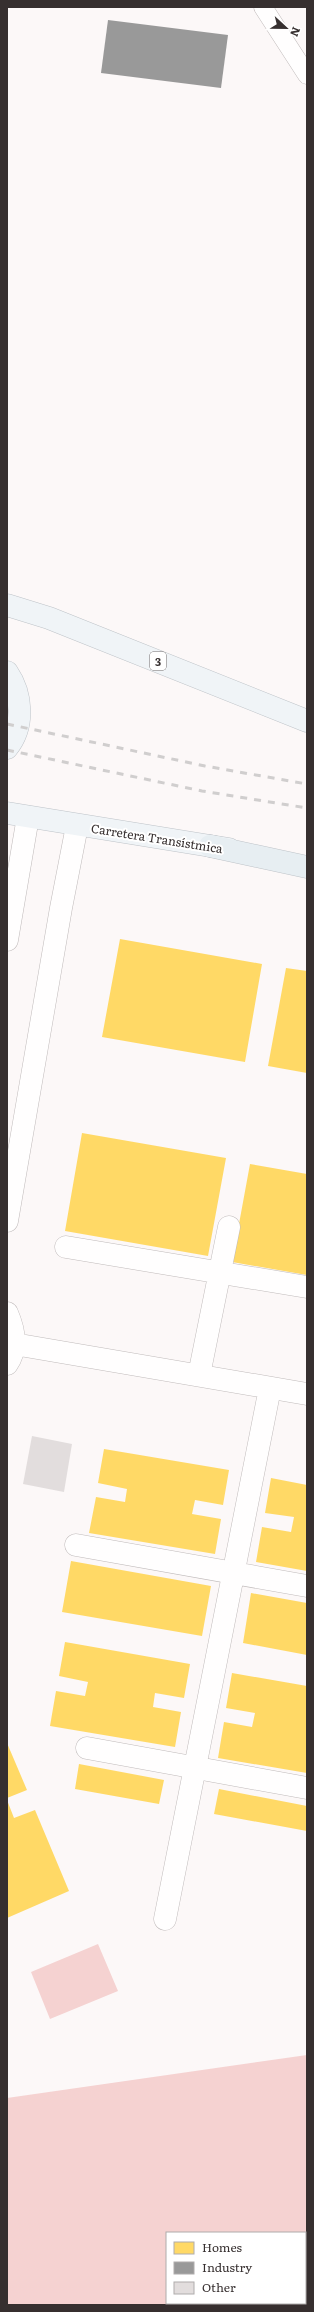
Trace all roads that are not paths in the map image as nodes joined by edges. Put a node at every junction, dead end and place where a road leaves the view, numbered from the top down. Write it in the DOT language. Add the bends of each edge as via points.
graph roads {
  1 [pos="263,7"];
  2 [pos="307,75"];
  3 [pos="7,605"];
  4 [pos="7,672"];
  5 [pos="307,721"];
  6 [pos="7,748"];
  7 [pos="7,813"];
  8 [pos="28,817"];
  9 [pos="77,826"];
  10 [pos="210,846"];
  11 [pos="307,860"];
  12 [pos="307,867"];
  13 [pos="7,940"];
  14 [pos="7,1221"];
  15 [pos="228,1227"];
  16 [pos="66,1247"];
  17 [pos="219,1272"];
  18 [pos="307,1287"];
  19 [pos="7,1313"];
  20 [pos="10,1354"];
  21 [pos="198,1375"];
  22 [pos="270,1388"];
  23 [pos="307,1394"];
  24 [pos="76,1545"];
  25 [pos="233,1573"];
  26 [pos="307,1586"];
  27 [pos="87,1748"];
  28 [pos="195,1768"];
  29 [pos="307,1788"];
  30 [pos="165,1919"];
  1 -- 2 [label="lane"];
  3 -- 5 [label="main road, 3" via="56,621"];
  4 -- 6 [label="main road" via="14,682 19,719"];
  7 -- 8 [label="main road, Carretera Transístmica"];
  8 -- 9 [label="main road, Carretera Transístmica"];
  8 -- 13 [label="street"];
  9 -- 10 [label="main road, Carretera Transístmica"];
  9 -- 14 [label="street" via="59,915"];
  10 -- 11 [label="main road, Carretera Transístmica"];
  10 -- 12 [label="highway"];
  15 -- 17 [label="street"];
  16 -- 17 [label="street"];
  17 -- 18 [label="street"];
  17 -- 21 [label="street"];
  19 -- 20 [label="street" via="13,1327"];
  20 -- 21 [label="street"];
  21 -- 22 [label="street"];
  22 -- 23 [label="street"];
  22 -- 25 [label="street"];
  24 -- 25 [label="street"];
  25 -- 26 [label="street"];
  25 -- 28 [label="street"];
  27 -- 28 [label="street"];
  28 -- 29 [label="street"];
  28 -- 30 [label="street"];
}
